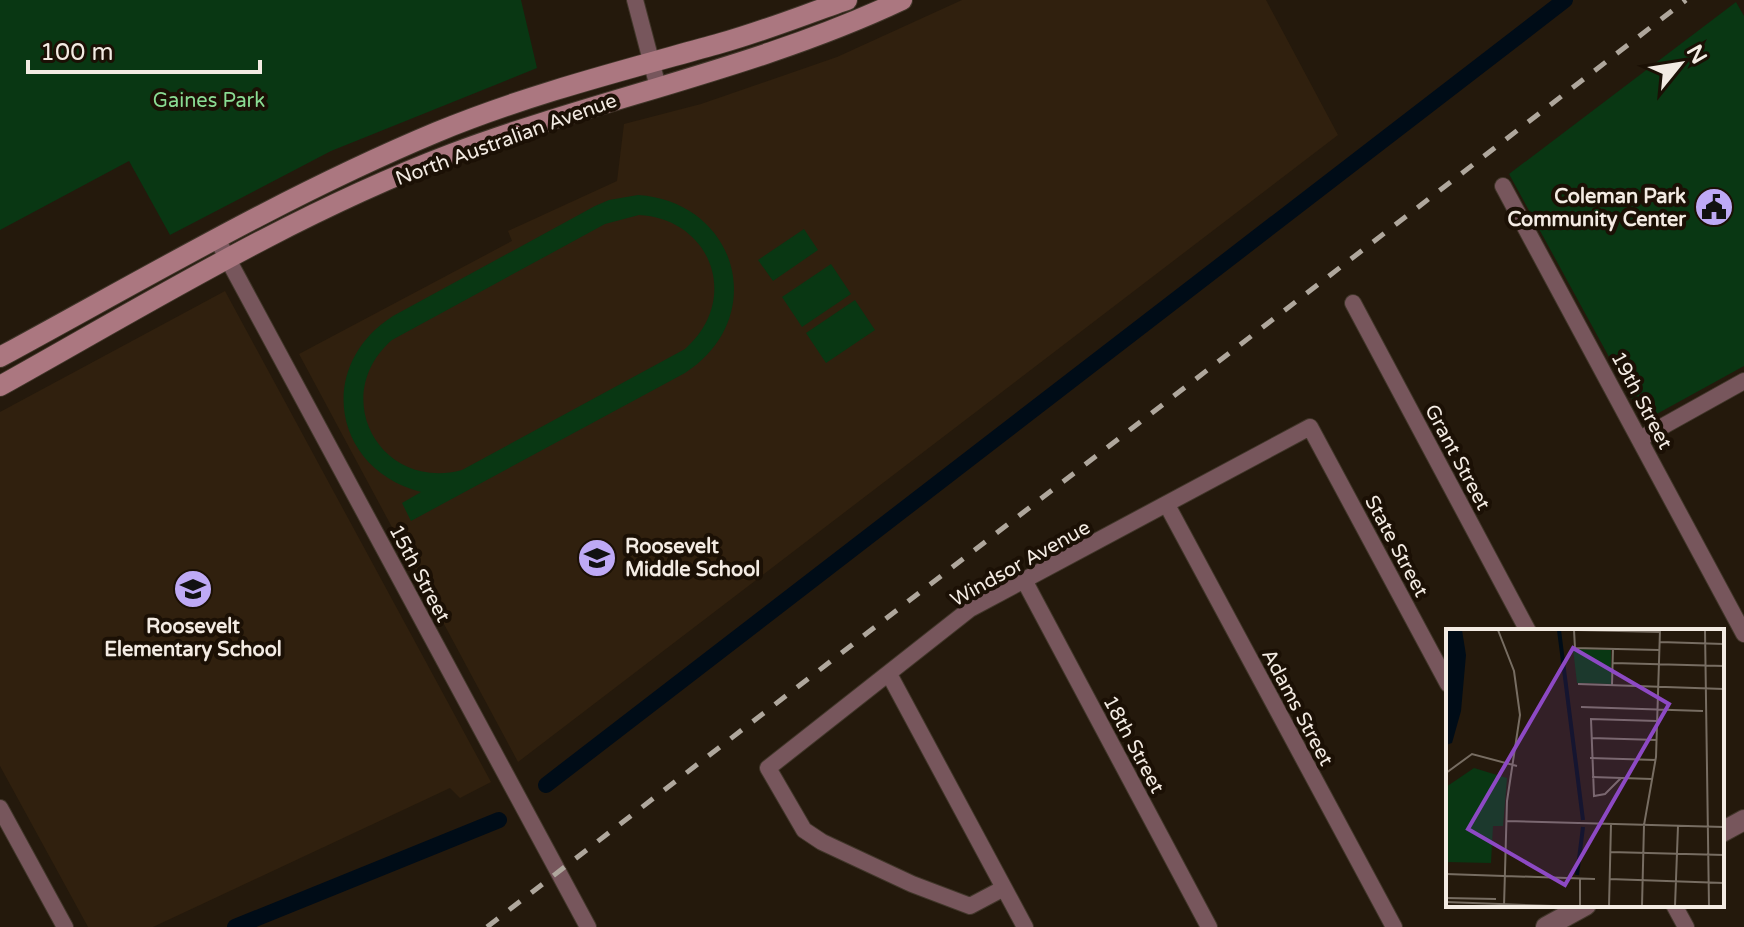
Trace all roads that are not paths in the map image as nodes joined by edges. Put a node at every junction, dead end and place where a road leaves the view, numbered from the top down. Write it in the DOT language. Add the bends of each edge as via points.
graph roads {
  1 [pos="635,0"];
  2 [pos="847,0"];
  3 [pos="902,0"];
  4 [pos="652,61"];
  5 [pos="658,87"];
  6 [pos="1503,186"];
  7 [pos="217,239"];
  8 [pos="228,259"];
  9 [pos="1353,303"];
  10 [pos="0,357"];
  11 [pos="1744,381"];
  12 [pos="0,386"];
  13 [pos="1310,427"];
  14 [pos="1640,439"];
  15 [pos="1167,505"];
  16 [pos="1024,580"];
  17 [pos="1527,629"];
  18 [pos="1744,634"];
  19 [pos="889,674"];
  20 [pos="1446,680"];
  21 [pos="0,808"];
  22 [pos="1744,820"];
  23 [pos="1724,831"];
  24 [pos="1004,888"];
  25 [pos="1675,907"];
  26 [pos="1575,908"];
  27 [pos="65,927"];
  28 [pos="588,927"];
  29 [pos="1025,927"];
  30 [pos="1209,927"];
  31 [pos="1394,927"];
  32 [pos="1546,927"];
  33 [pos="1686,927"];
  1 -- 4 [label="street"];
  2 -- 4 [label="main road, North Australian Avenue"];
  3 -- 5 [label="main road, North Australian Avenue" via="814,37"];
  4 -- 5 [label="street"];
  4 -- 7 [label="main road, North Australian Avenue" via="440,131"];
  5 -- 8 [label="main road, North Australian Avenue" via="450,155"];
  6 -- 14 [label="street, 19th Street"];
  7 -- 8 [label="street, 15th Street"];
  7 -- 10 [label="main road, North Australian Avenue"];
  8 -- 12 [label="main road, North Australian Avenue"];
  8 -- 28 [label="street, 15th Street"];
  9 -- 17 [label="street, Grant Street"];
  11 -- 14 [label="street"];
  13 -- 15 [label="street, Windsor Avenue"];
  13 -- 20 [label="street, State Street"];
  14 -- 18 [label="street, 19th Street"];
  15 -- 16 [label="street, Windsor Avenue"];
  15 -- 31 [label="street, Adams Street"];
  16 -- 19 [label="street, Windsor Avenue" via="970,609"];
  16 -- 30 [label="street, 18th Street"];
  19 -- 24 [label="street"];
  19 -- 24 [label="street, Windsor Avenue" via="768,768 804,830 822,842 970,906"];
  21 -- 27 [label="street"];
  22 -- 23 [label="street"];
  24 -- 29 [label="street"];
  25 -- 33 [label="street"];
  26 -- 32 [label="street"];
}
